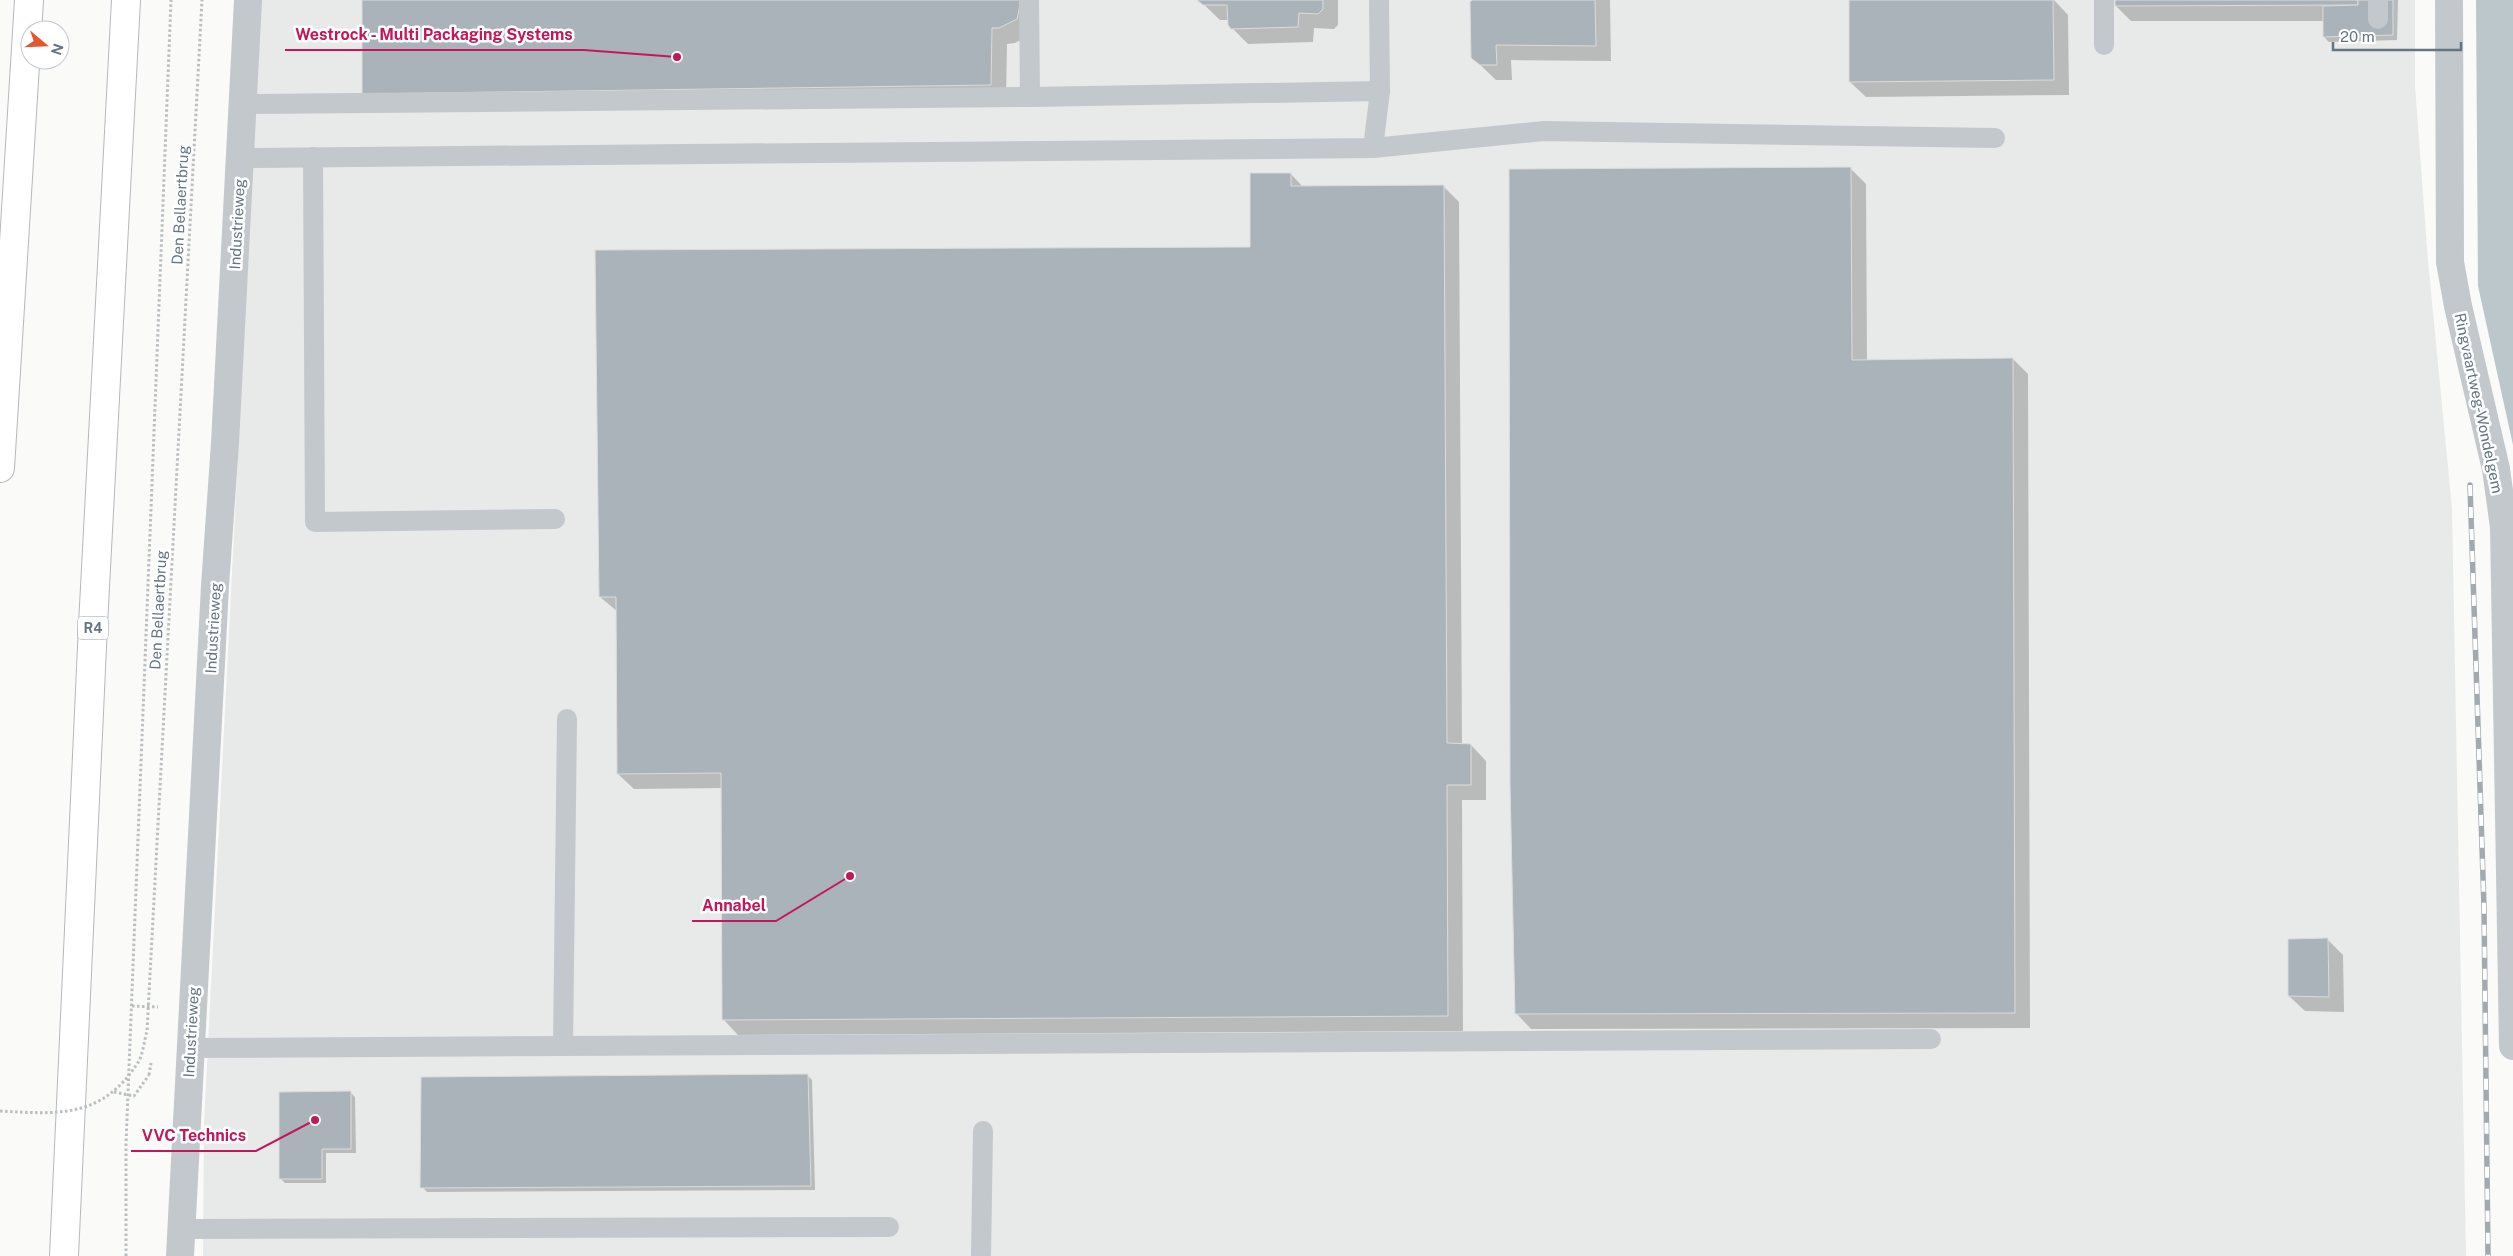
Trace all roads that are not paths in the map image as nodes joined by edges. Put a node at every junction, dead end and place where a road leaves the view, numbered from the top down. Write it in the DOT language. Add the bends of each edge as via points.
graph roads {
  1 [pos="29,0"];
  2 [pos="126,0"];
  3 [pos="248,0"];
  4 [pos="1029,0"];
  5 [pos="1379,0"];
  6 [pos="2104,0"];
  7 [pos="2449,0"];
  8 [pos="2104,45"];
  9 [pos="1380,91"];
  10 [pos="1030,97"];
  11 [pos="243,104"];
  12 [pos="1996,138"];
  13 [pos="1373,148"];
  14 [pos="313,157"];
  15 [pos="240,158"];
  16 [pos="0,468"];
  17 [pos="555,519"];
  18 [pos="567,719"];
  19 [pos="1931,1038"];
  20 [pos="563,1046"];
  21 [pos="2513,1046"];
  22 [pos="190,1048"];
  23 [pos="983,1131"];
  24 [pos="889,1227"];
  25 [pos="181,1229"];
  26 [pos="64,1256"];
  27 [pos="180,1256"];
  28 [pos="981,1256"];
  1 -- 16 [label="highway"];
  2 -- 26 [label="highway, R4"];
  3 -- 11 [label="street, Industrieweg"];
  4 -- 10 [label="lane"];
  5 -- 9 [label="lane"];
  6 -- 8 [label="lane"];
  7 -- 21 [label="street, Ringvaartweg-Wondelgem" via="2450,262 2496,469 2504,527"];
  9 -- 10 [label="lane"];
  9 -- 13 [label="lane"];
  10 -- 11 [label="lane"];
  11 -- 15 [label="street, Industrieweg"];
  12 -- 13 [label="lane" via="1544,131"];
  13 -- 14 [label="lane"];
  14 -- 15 [label="lane"];
  14 -- 17 [label="lane" via="315,522"];
  15 -- 22 [label="street, Industrieweg"];
  18 -- 20 [label="lane"];
  19 -- 20 [label="lane"];
  20 -- 22 [label="lane"];
  22 -- 25 [label="street, Industrieweg"];
  23 -- 28 [label="lane"];
  24 -- 25 [label="lane"];
  25 -- 27 [label="street, Industrieweg"];
}
